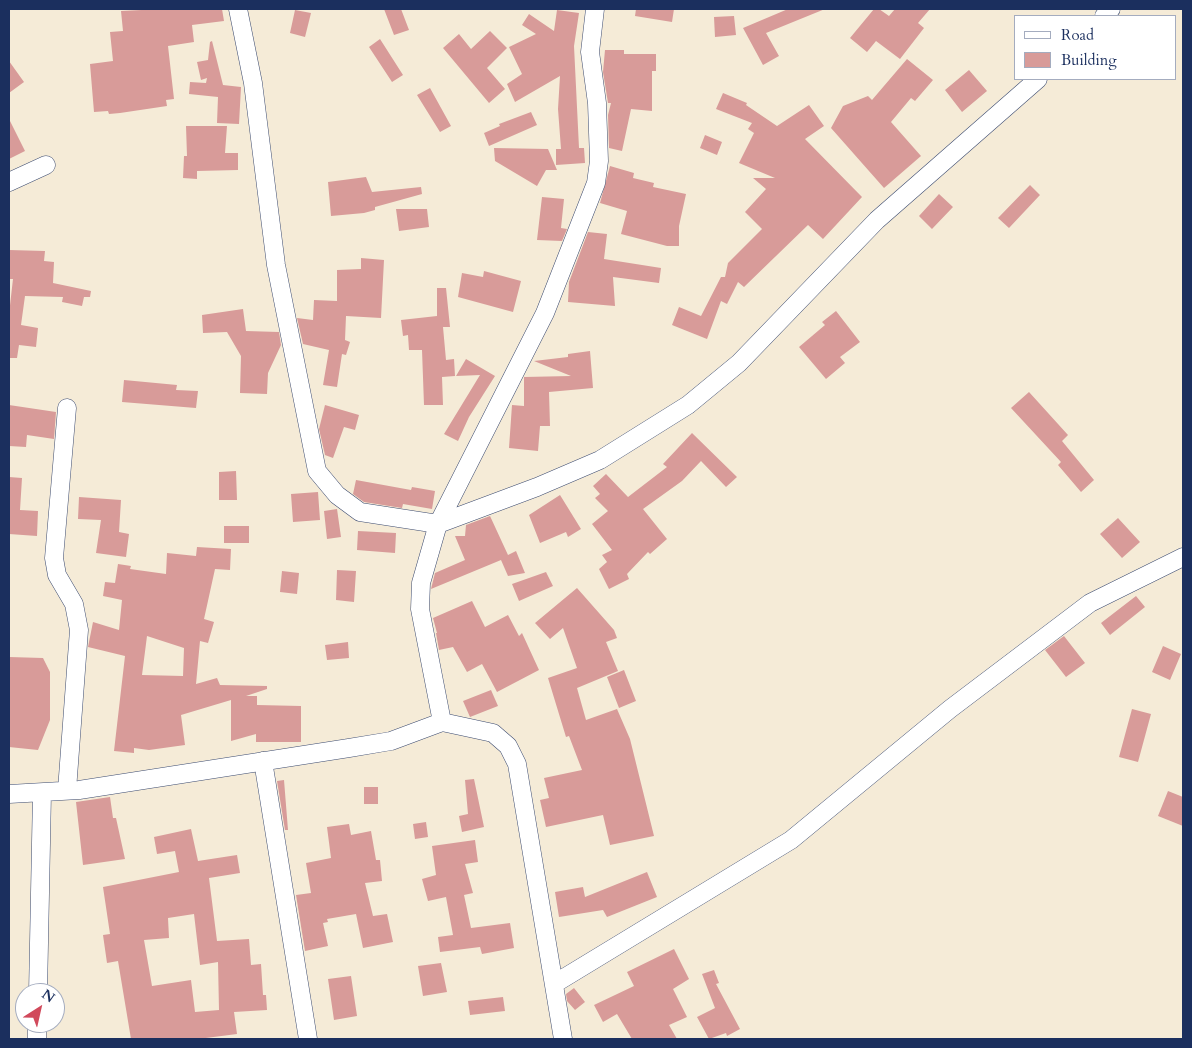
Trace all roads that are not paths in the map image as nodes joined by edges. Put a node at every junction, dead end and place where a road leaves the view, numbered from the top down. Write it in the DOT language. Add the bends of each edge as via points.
graph roads {
  1 [pos="238,9"];
  2 [pos="595,9"];
  3 [pos="1037,80"];
  4 [pos="46,165"];
  5 [pos="9,182"];
  6 [pos="67,408"];
  7 [pos="438,524"];
  8 [pos="1183,557"];
  9 [pos="442,722"];
  10 [pos="263,761"];
  11 [pos="67,790"];
  12 [pos="42,793"];
  13 [pos="9,794"];
  14 [pos="38,983"];
  15 [pos="554,984"];
  16 [pos="308,1039"];
  17 [pos="563,1039"];
  1 -- 7 [label="street" via="253,83 276,265 317,471 337,495 360,512"];
  2 -- 7 [label="street" via="590,52 597,103 599,161 596,182 545,313"];
  3 -- 7 [label="street" via="877,220 739,363 688,404 600,460"];
  4 -- 5 [label="street"];
  6 -- 11 [label="street" via="54,558 57,575 74,604 79,630"];
  7 -- 9 [label="street" via="421,583 420,609"];
  8 -- 15 [label="street" via="1090,603 950,709 791,840"];
  9 -- 10 [label="street" via="391,741"];
  9 -- 15 [label="street" via="493,733 508,746 517,764"];
  10 -- 11 [label="street"];
  10 -- 16 [label="street"];
  11 -- 12 [label="street"];
  12 -- 13 [label="street"];
  12 -- 14 [label="street"];
  15 -- 17 [label="street"];
}
